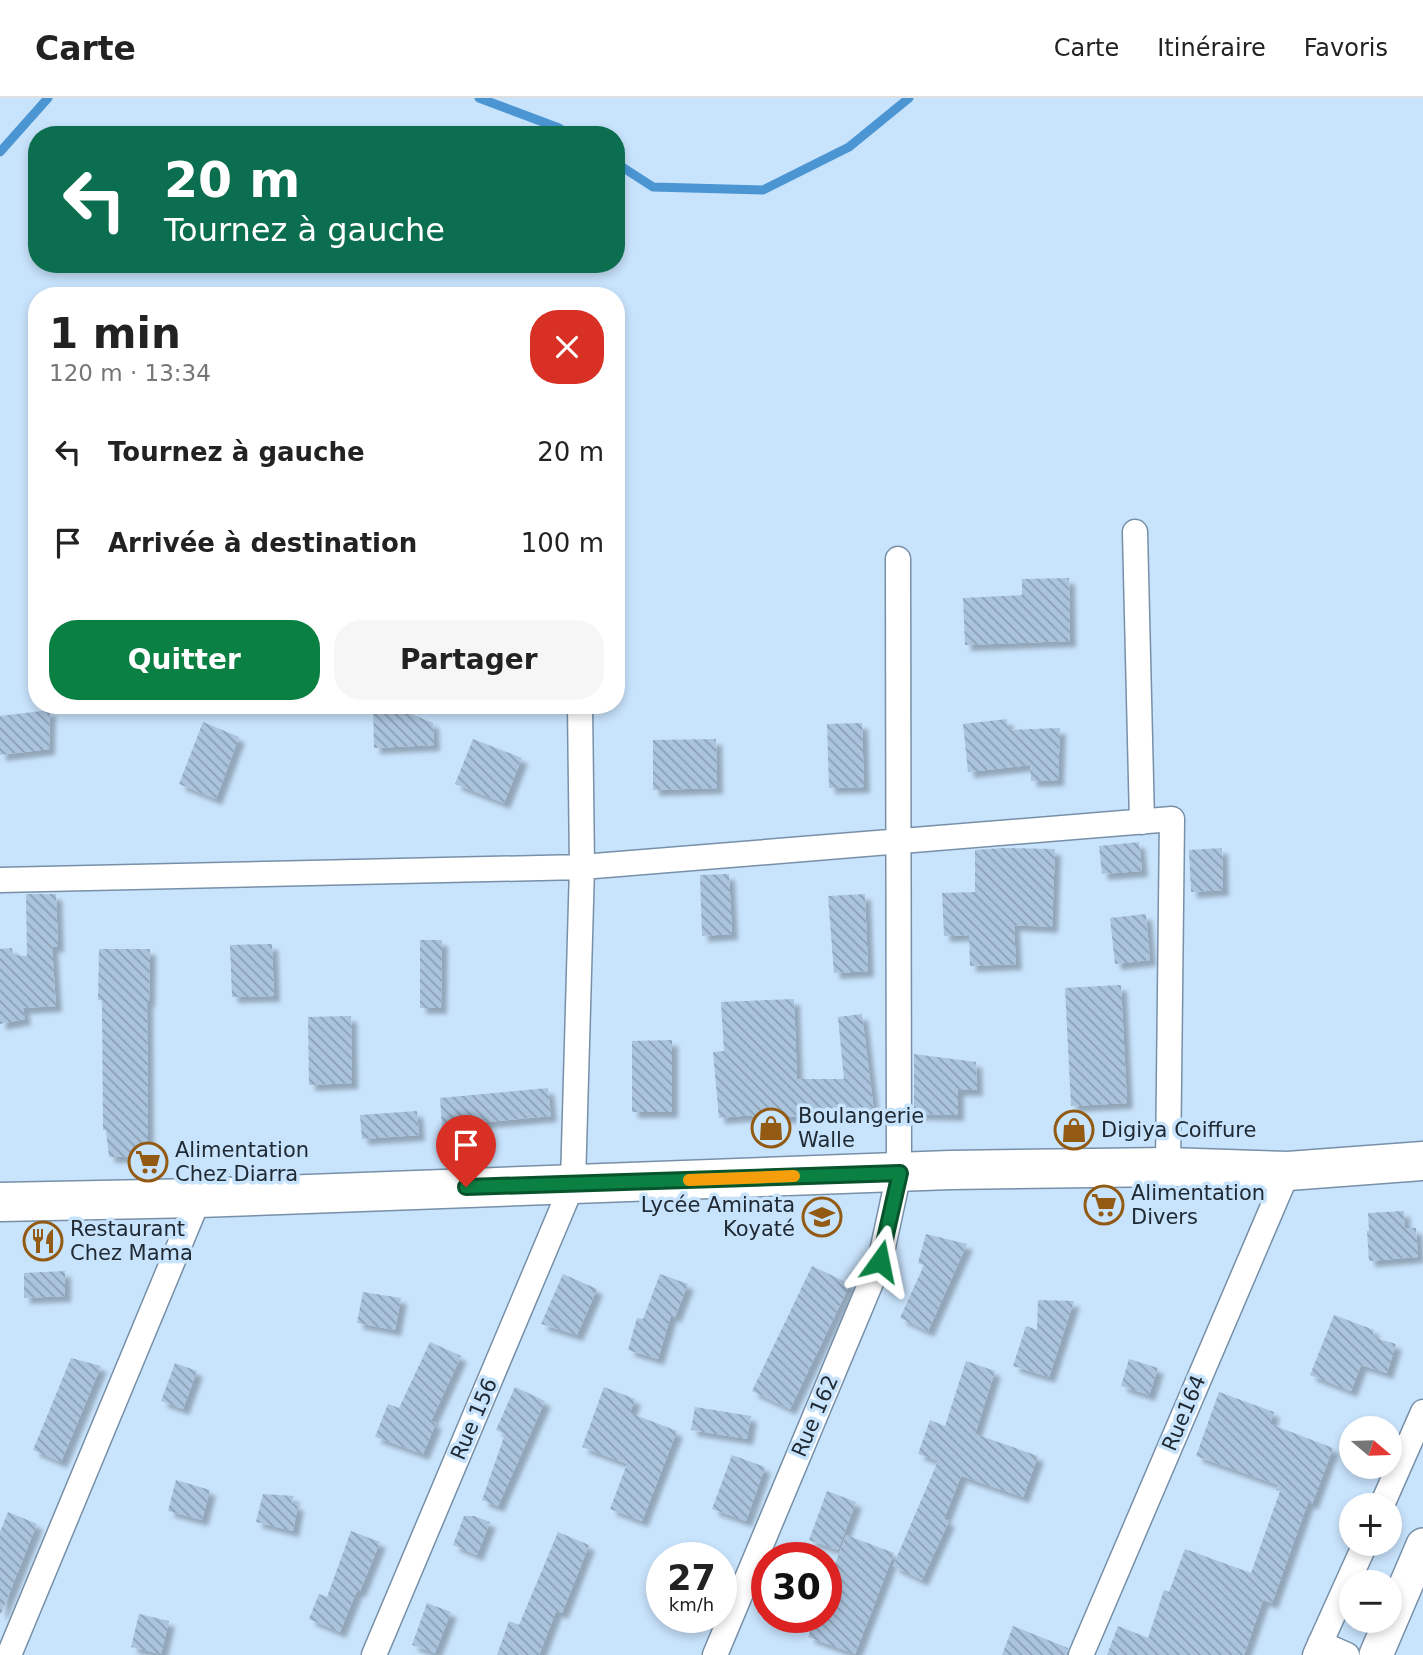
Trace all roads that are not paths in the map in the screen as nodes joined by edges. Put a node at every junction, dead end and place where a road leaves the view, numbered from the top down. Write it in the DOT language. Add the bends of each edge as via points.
graph roads {
  1 [pos="1135,532"];
  2 [pos="898,559"];
  3 [pos="579,714"];
  4 [pos="1142,822"];
  5 [pos="900,841"];
  6 [pos="582,867"];
  7 [pos="0,880"];
  8 [pos="1423,1161"];
  9 [pos="1168,1167"];
  10 [pos="1288,1171"];
  11 [pos="900,1173"];
  12 [pos="573,1183"];
  13 [pos="199,1198"];
  14 [pos="0,1202"];
  15 [pos="1423,1412"];
  16 [pos="1387,1493"];
  17 [pos="1423,1545"];
  18 [pos="1360,1556"];
  19 [pos="1318,1649"];
  20 [pos="9,1655"];
  21 [pos="374,1655"];
  22 [pos="715,1655"];
  23 [pos="1081,1655"];
  24 [pos="1347,1655"];
  25 [pos="1376,1655"];
  1 -- 4 [label="street"];
  2 -- 5 [label="street, Rue 162"];
  3 -- 6 [label="street"];
  4 -- 5 [label="street"];
  4 -- 9 [label="street" via="1172,819"];
  5 -- 6 [label="street"];
  5 -- 11 [label="street, Rue 162"];
  6 -- 7 [label="street"];
  6 -- 12 [label="street"];
  8 -- 10 [label="main road"];
  9 -- 10 [label="main road"];
  9 -- 11 [label="main road"];
  10 -- 23 [label="street, Rue164"];
  11 -- 12 [label="main road"];
  11 -- 22 [label="street, Rue 162" via="880,1261"];
  12 -- 13 [label="main road"];
  12 -- 21 [label="street, Rue 156"];
  13 -- 14 [label="main road"];
  13 -- 20 [label="street"];
  15 -- 16 [label="street"];
  17 -- 25 [label="main road"];
  18 -- 19 [label="street"];
  19 -- 24 [label="street"];
}
